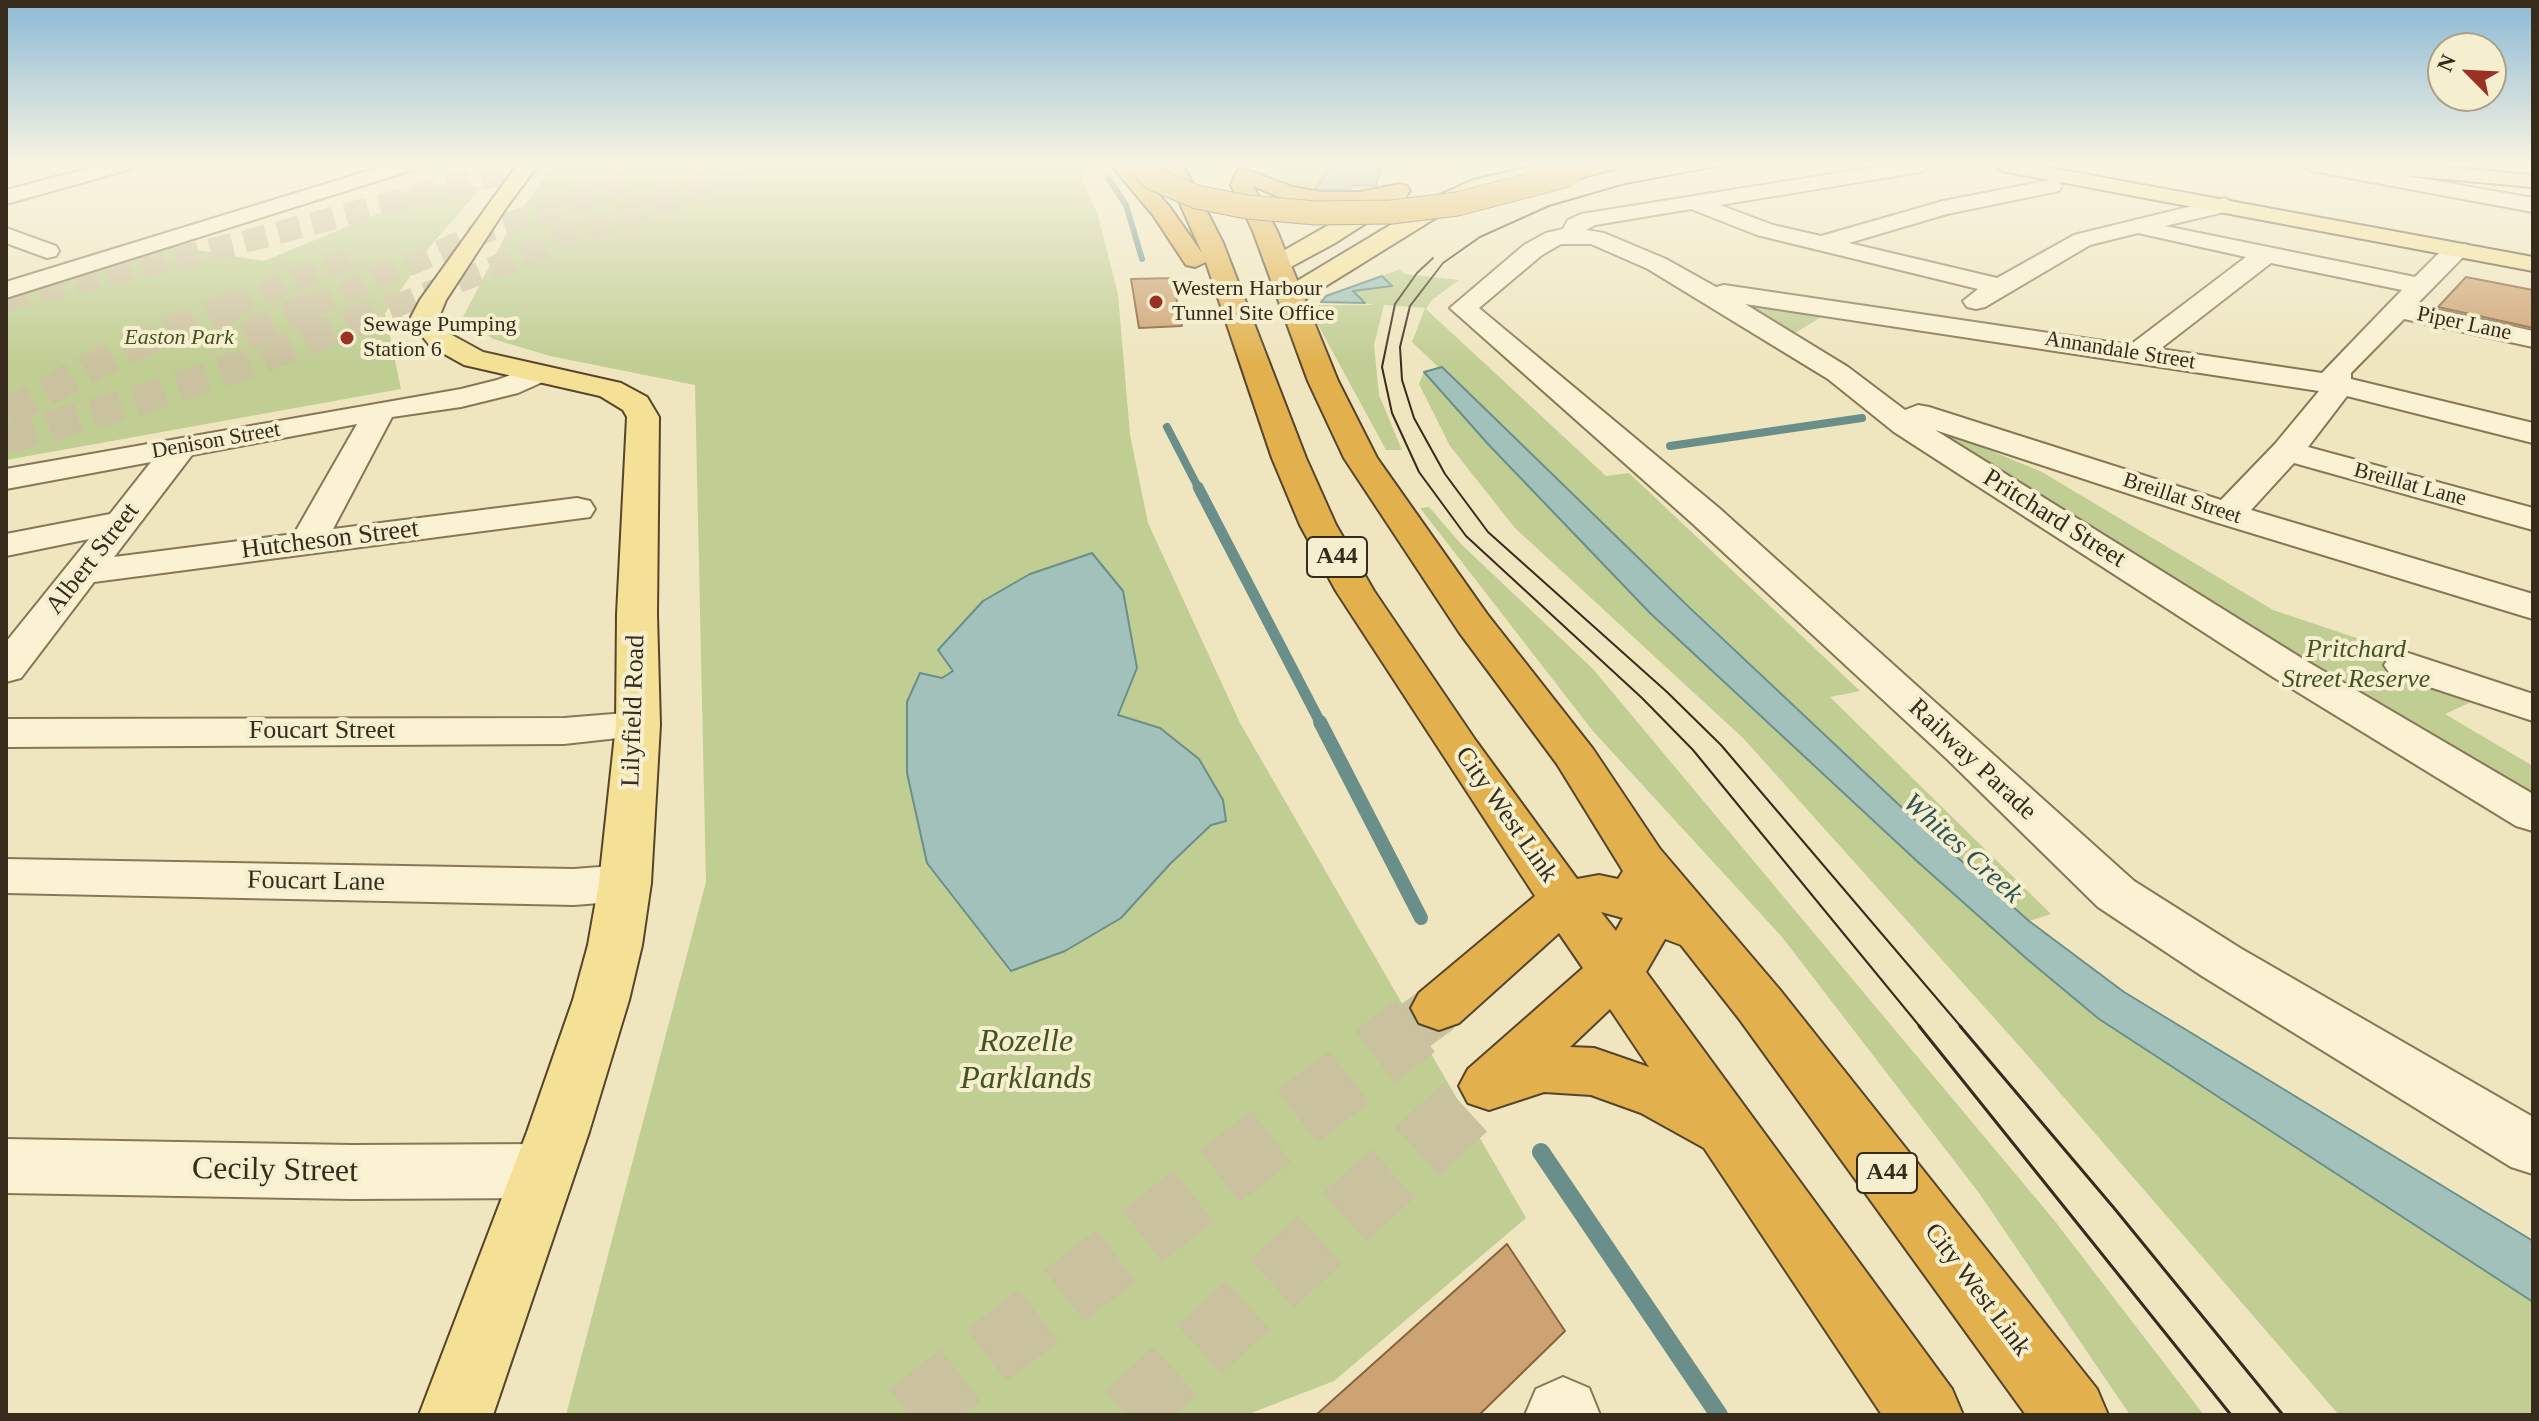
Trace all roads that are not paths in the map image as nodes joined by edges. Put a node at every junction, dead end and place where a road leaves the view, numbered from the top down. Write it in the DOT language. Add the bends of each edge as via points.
graph roads {
  1 [pos="195,231"];
  2 [pos="479,231"];
  3 [pos="1175,231"];
  4 [pos="1213,231"];
  5 [pos="1251,231"];
  6 [pos="1340,231"];
  7 [pos="1397,231"];
  8 [pos="1573,231"];
  9 [pos="1771,231"];
  10 [pos="1862,231"];
  11 [pos="2118,231"];
  12 [pos="2156,231"];
  13 [pos="2364,231"];
  14 [pos="6,235"];
  15 [pos="1572,235"];
  16 [pos="1822,243"];
  17 [pos="2457,249"];
  18 [pos="47,251"];
  19 [pos="2265,255"];
  20 [pos="2533,264"];
  21 [pos="1260,281"];
  22 [pos="2420,286"];
  23 [pos="2000,287"];
  24 [pos="6,290"];
  25 [pos="1702,290"];
  26 [pos="2396,309"];
  27 [pos="1953,326"];
  28 [pos="2533,339"];
  29 [pos="2137,353"];
  30 [pos="474,359"];
  31 [pos="526,372"];
  32 [pos="1838,373"];
  33 [pos="2335,384"];
  34 [pos="433,398"];
  35 [pos="380,411"];
  36 [pos="2533,433"];
  37 [pos="180,448"];
  38 [pos="2287,451"];
  39 [pos="6,479"];
  40 [pos="577,509"];
  41 [pos="2228,514"];
  42 [pos="2533,519"];
  43 [pos="122,522"];
  44 [pos="307,543"];
  45 [pos="6,545"];
  46 [pos="83,572"];
  47 [pos="2533,607"];
  48 [pos="2405,665"];
  49 [pos="6,669"];
  50 [pos="2533,708"];
  51 [pos="638,725"];
  52 [pos="6,733"];
  53 [pos="2533,815"];
  54 [pos="6,876"];
  55 [pos="625,883"];
  56 [pos="1565,899"];
  57 [pos="1663,901"];
  58 [pos="1616,971"];
  59 [pos="1439,1008"];
  60 [pos="1731,1134"];
  61 [pos="2533,1148"];
  62 [pos="6,1166"];
  63 [pos="543,1171"];
  64 [pos="456,1415"];
  65 [pos="1926,1415"];
  66 [pos="2071,1415"];
  1 -- 24 [label="street"];
  2 -- 30 [label="main road, Lilyfield Road" via="425,317 428,329 440,340"];
  3 -- 21 [label="highway" via="1193,259"];
  4 -- 21 [label="highway, City West Link"];
  5 -- 21 [label="highway, City West Link / A44"];
  6 -- 21 [label="main road"];
  7 -- 21 [label="main road" via="1327,274"];
  8 -- 15 [label="street"];
  9 -- 16 [label="street"];
  10 -- 16 [label="street"];
  11 -- 23 [label="street" via="2082,240"];
  12 -- 19 [label="street"];
  13 -- 17 [label="main road"];
  14 -- 18 [label="street"];
  15 -- 25 [label="street, Pritchard Street" via="1614,244"];
  15 -- 61 [label="street, Railway Parade" via="1548,240 1463,308 1706,516 2116,894"];
  16 -- 23 [label="street"];
  17 -- 20 [label="main road"];
  17 -- 22 [label="street"];
  19 -- 22 [label="street"];
  19 -- 29 [label="street"];
  21 -- 56 [label="highway, City West Link / A44" via="1289,458 1318,525 1460,751"];
  21 -- 57 [label="highway, City West Link / A44" via="1323,381 1361,458 1473,623 1577,759"];
  22 -- 26 [label="street"];
  23 -- 27 [label="street" via="1959,311"];
  25 -- 27 [label="street, Annandale Street"];
  25 -- 32 [label="street, Pritchard Street"];
  26 -- 28 [label="street, Piper Lane"];
  26 -- 33 [label="street" via="2337,371"];
  27 -- 29 [label="street, Annandale Street"];
  29 -- 33 [label="street, Annandale Street"];
  30 -- 31 [label="main road, Lilyfield Road"];
  30 -- 34 [label="street" via="456,385"];
  31 -- 34 [label="street, Denison Street" via="484,394"];
  31 -- 51 [label="main road, Lilyfield Road" via="610,389 636,404 643,417"];
  32 -- 41 [label="street, Breillat Street" via="1917,413"];
  32 -- 53 [label="street, Pritchard Street" via="1905,425"];
  33 -- 36 [label="street, Annandale Street"];
  33 -- 38 [label="street" via="2333,395"];
  34 -- 35 [label="street, Denison Street"];
  35 -- 37 [label="street, Denison Street"];
  35 -- 44 [label="street"];
  37 -- 39 [label="street, Denison Street"];
  37 -- 43 [label="street, Albert Street"];
  38 -- 41 [label="street"];
  38 -- 42 [label="street, Breillat Lane"];
  40 -- 44 [label="street, Hutcheson Street"];
  41 -- 47 [label="street, Breillat Street"];
  43 -- 45 [label="street"];
  43 -- 46 [label="street, Albert Street"];
  44 -- 46 [label="street, Hutcheson Street"];
  46 -- 49 [label="street, Albert Street"];
  48 -- 50 [label="street"];
  51 -- 52 [label="street, Foucart Street" via="564,731"];
  51 -- 55 [label="main road, Lilyfield Road"];
  54 -- 55 [label="street, Foucart Lane" via="574,887"];
  55 -- 63 [label="main road, Lilyfield Road" via="601,1000"];
  56 -- 57 [label="highway" via="1599,893"];
  56 -- 58 [label="highway, City West Link / A44"];
  56 -- 59 [label="highway"];
  57 -- 58 [label="highway"];
  57 -- 66 [label="highway, City West Link / A44" via="1770,1018"];
  58 -- 60 [label="highway, City West Link / A44"];
  58 -- 60 [label="highway" via="1489,1086 1543,1068 1594,1072 1662,1096"];
  60 -- 65 [label="highway, City West Link / A44"];
  62 -- 63 [label="street, Cecily Street"];
  63 -- 64 [label="main road, Lilyfield Road"];
}
